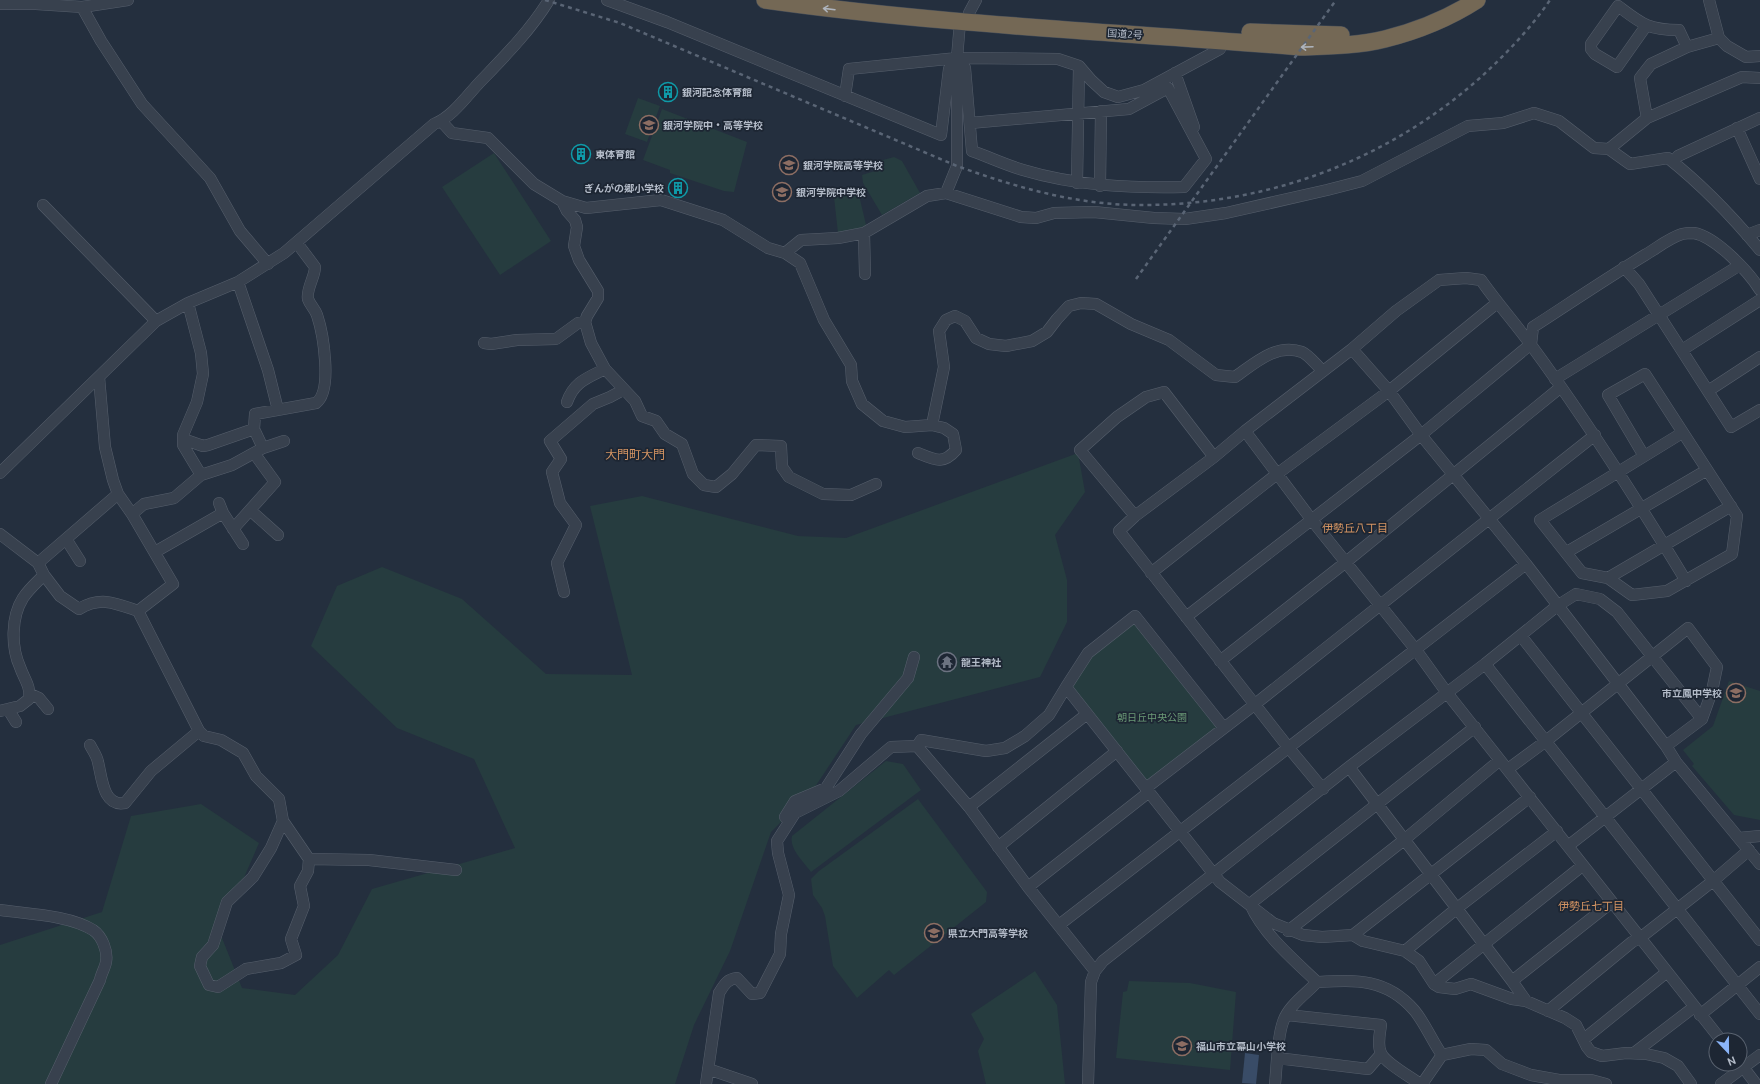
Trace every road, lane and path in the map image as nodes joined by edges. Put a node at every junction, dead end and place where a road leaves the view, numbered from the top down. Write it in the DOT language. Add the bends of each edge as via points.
graph roads {
  1 [pos="128,0"];
  2 [pos="549,0"];
  3 [pos="607,0"];
  4 [pos="765,0"];
  5 [pos="849,0"];
  6 [pos="1457,0"];
  7 [pos="1477,0"];
  8 [pos="1709,0"];
  9 [pos="0,4"];
  10 [pos="82,7"];
  11 [pos="968,12"];
  12 [pos="1646,26"];
  13 [pos="1719,38"];
  14 [pos="1223,41"];
  15 [pos="1687,48"];
  16 [pos="1760,56"];
  17 [pos="957,58"];
  18 [pos="1079,66"];
  19 [pos="1175,73"];
  20 [pos="1760,78"];
  21 [pos="845,96"];
  22 [pos="1101,111"];
  23 [pos="1077,113"];
  24 [pos="1648,118"];
  25 [pos="1760,118"];
  26 [pos="441,121"];
  27 [pos="970,123"];
  28 [pos="1737,128"];
  29 [pos="1190,130"];
  30 [pos="1609,149"];
  31 [pos="1673,162"];
  32 [pos="1760,179"];
  33 [pos="1077,183"];
  34 [pos="1100,186"];
  35 [pos="946,192"];
  36 [pos="562,202"];
  37 [pos="43,205"];
  38 [pos="1760,230"];
  39 [pos="864,233"];
  40 [pos="1747,235"];
  41 [pos="297,243"];
  42 [pos="1760,250"];
  43 [pos="785,253"];
  44 [pos="268,264"];
  45 [pos="1740,265"];
  46 [pos="1624,267"];
  47 [pos="865,274"];
  48 [pos="238,282"];
  49 [pos="1760,290"];
  50 [pos="1760,300"];
  51 [pos="188,303"];
  52 [pos="1497,303"];
  53 [pos="1659,315"];
  54 [pos="156,321"];
  55 [pos="585,322"];
  56 [pos="484,343"];
  57 [pos="1531,344"];
  58 [pos="1352,349"];
  59 [pos="1682,350"];
  60 [pos="1760,356"];
  61 [pos="604,369"];
  62 [pos="1323,372"];
  63 [pos="99,377"];
  64 [pos="1558,383"];
  65 [pos="623,390"];
  66 [pos="1388,391"];
  67 [pos="1708,391"];
  68 [pos="567,402"];
  69 [pos="278,410"];
  70 [pos="1760,410"];
  71 [pos="932,425"];
  72 [pos="254,429"];
  73 [pos="1245,431"];
  74 [pos="1682,433"];
  75 [pos="1421,435"];
  76 [pos="1595,435"];
  77 [pos="183,439"];
  78 [pos="284,441"];
  79 [pos="259,450"];
  80 [pos="918,453"];
  81 [pos="1644,456"];
  82 [pos="1214,457"];
  83 [pos="1707,470"];
  84 [pos="1620,472"];
  85 [pos="0,473"];
  86 [pos="1277,474"];
  87 [pos="201,475"];
  88 [pos="1453,475"];
  89 [pos="876,484"];
  90 [pos="118,494"];
  91 [pos="1731,506"];
  92 [pos="1641,508"];
  93 [pos="250,510"];
  94 [pos="132,514"];
  95 [pos="1135,516"];
  96 [pos="1311,519"];
  97 [pos="1490,519"];
  98 [pos="233,529"];
  99 [pos="0,534"];
  100 [pos="278,535"];
  101 [pos="66,539"];
  102 [pos="243,544"];
  103 [pos="1664,544"];
  104 [pos="155,552"];
  105 [pos="1568,552"];
  106 [pos="80,560"];
  107 [pos="1346,562"];
  108 [pos="38,563"];
  109 [pos="1526,564"];
  110 [pos="1152,573"];
  111 [pos="44,575"];
  112 [pos="1608,578"];
  113 [pos="1686,581"];
  114 [pos="564,592"];
  115 [pos="1380,605"];
  116 [pos="1557,606"];
  117 [pos="138,611"];
  118 [pos="1186,617"];
  119 [pos="1521,636"];
  120 [pos="1416,650"];
  121 [pos="1652,656"];
  122 [pos="914,657"];
  123 [pos="1220,661"];
  124 [pos="1486,664"];
  125 [pos="1617,684"];
  126 [pos="1066,687"];
  127 [pos="1447,693"];
  128 [pos="30,694"];
  129 [pos="1254,705"];
  130 [pos="48,709"];
  131 [pos="4,710"];
  132 [pos="1582,712"];
  133 [pos="1087,714"];
  134 [pos="1702,719"];
  135 [pos="16,722"];
  136 [pos="1475,727"];
  137 [pos="1224,728"];
  138 [pos="199,731"];
  139 [pos="1546,741"];
  140 [pos="90,745"];
  141 [pos="917,746"];
  142 [pos="1666,746"];
  143 [pos="1288,747"];
  144 [pos="1117,751"];
  145 [pos="1500,760"];
  146 [pos="1676,762"];
  147 [pos="1349,767"];
  148 [pos="1508,769"];
  149 [pos="1323,789"];
  150 [pos="1641,789"];
  151 [pos="1148,790"];
  152 [pos="1530,797"];
  153 [pos="1376,804"];
  154 [pos="969,806"];
  155 [pos="1605,817"];
  156 [pos="283,821"];
  157 [pos="1181,831"];
  158 [pos="1557,831"];
  159 [pos="781,836"];
  160 [pos="1760,836"];
  161 [pos="1739,838"];
  162 [pos="1404,840"];
  163 [pos="998,846"];
  164 [pos="1568,846"];
  165 [pos="1749,850"];
  166 [pos="309,859"];
  167 [pos="1760,864"];
  168 [pos="1582,866"];
  169 [pos="456,870"];
  170 [pos="1214,874"];
  171 [pos="1430,875"];
  172 [pos="1713,881"];
  173 [pos="1028,887"];
  174 [pos="1612,902"];
  175 [pos="1250,904"];
  176 [pos="1456,909"];
  177 [pos="1678,909"];
  178 [pos="0,910"];
  179 [pos="1059,926"];
  180 [pos="1288,931"];
  181 [pos="1353,935"];
  182 [pos="1640,938"];
  183 [pos="1760,940"];
  184 [pos="1484,944"];
  185 [pos="1405,951"];
  186 [pos="1760,967"];
  187 [pos="1095,971"];
  188 [pos="1667,972"];
  189 [pos="1512,981"];
  190 [pos="1317,982"];
  191 [pos="1434,984"];
  192 [pos="1737,985"];
  193 [pos="1526,1001"];
  194 [pos="1548,1011"];
  195 [pos="1697,1011"];
  196 [pos="1760,1014"];
  197 [pos="1287,1015"];
  198 [pos="1714,1032"];
  199 [pos="1584,1038"];
  200 [pos="1634,1053"];
  201 [pos="1381,1054"];
  202 [pos="1442,1055"];
  203 [pos="1760,1055"];
  204 [pos="1277,1058"];
  205 [pos="1748,1062"];
  206 [pos="708,1069"];
  207 [pos="1734,1072"];
  208 [pos="1747,1072"];
  209 [pos="51,1084"];
  210 [pos="706,1084"];
  211 [pos="752,1084"];
  212 [pos="1088,1084"];
  213 [pos="1275,1084"];
  214 [pos="1421,1084"];
  215 [pos="1606,1084"];
  216 [pos="1691,1084"];
  217 [pos="1721,1084"];
  218 [pos="1756,1084"];
  1 -- 10 [label="street"];
  2 -- 26 [label="street" via="521,39"];
  3 -- 21 [label="street" via="667,22"];
  11 -- 4 [label="highway, 国道2号, one-way" via="830,9"];
  5 -- 11 [label="highway, 国道2号"];
  6 -- 11 [label="highway, 国道2号" via="1425,16 1382,29 1343,35 1237,32"];
  7 -- 14 [label="highway, 国道2号, one-way" via="1429,25 1384,39 1343,46 1300,47"];
  8 -- 13 [label="street"];
  9 -- 10 [label="street"];
  10 -- 44 [label="street" via="142,104 210,178 240,230"];
  11 -- 14 [label="highway, 国道2号"];
  11 -- 17 [label="street"];
  12 -- 12 [label="street" via="1618,6 1591,44 1591,49 1616,67"];
  12 -- 15 [label="street" via="1679,30"];
  13 -- 15 [label="street"];
  13 -- 16 [label="street" via="1746,57"];
  14 -- 19 [label="street" via="1220,49"];
  15 -- 24 [label="street" via="1650,64 1640,78"];
  17 -- 18 [label="street" via="1058,59"];
  17 -- 21 [label="street" via="849,69"];
  17 -- 21 [label="street" via="949,69 941,135"];
  17 -- 27 [label="street" via="965,68"];
  17 -- 35 [label="street" via="957,166"];
  18 -- 19 [label="street" via="1104,92 1118,97 1144,90"];
  18 -- 23 [label="street"];
  19 -- 29 [label="street" via="1195,126"];
  20 -- 24 [label="street" via="1742,77"];
  22 -- 23 [label="street"];
  22 -- 29 [label="street" via="1129,109 1168,88"];
  22 -- 34 [label="street"];
  23 -- 27 [label="street"];
  23 -- 33 [label="street"];
  24 -- 30 [label="street"];
  25 -- 28 [label="street"];
  26 -- 36 [label="street" via="452,133 488,138 534,184"];
  26 -- 41 [label="street" via="434,124"];
  27 -- 33 [label="street" via="972,150 1023,170"];
  28 -- 31 [label="street" via="1678,156"];
  28 -- 32 [label="street"];
  29 -- 34 [label="street" via="1206,159 1184,187"];
  30 -- 31 [label="street" via="1630,164 1668,158"];
  30 -- 35 [label="street" via="1594,148 1559,121 1534,112 1503,123 1468,126 1362,181 1226,213 1185,219 1094,212 1054,213 1036,218 1021,217"];
  31 -- 40 [label="street" via="1726,210"];
  33 -- 34 [label="street"];
  35 -- 39 [label="street" via="927,196"];
  36 -- 43 [label="street" via="586,208 661,200 723,220 768,248"];
  36 -- 55 [label="street" via="575,220 577,227 574,246 579,260 598,291 598,298"];
  37 -- 54 [label="street"];
  38 -- 40 [label="street"];
  39 -- 43 [label="street" via="838,238 801,240"];
  39 -- 47 [label="street"];
  40 -- 42 [label="street"];
  41 -- 44 [label="street"];
  41 -- 69 [label="street" via="315,266 308,300 317,313 321,329 326,383 321,400 316,403"];
  43 -- 71 [label="street" via="800,263 824,320 851,365 852,381 862,404 883,421 905,427"];
  44 -- 48 [label="street"];
  45 -- 46 [label="street" via="1716,243 1694,233 1674,238"];
  45 -- 49 [label="street"];
  45 -- 53 [label="street"];
  46 -- 53 [label="street" via="1639,284"];
  46 -- 57 [label="street" via="1533,327"];
  48 -- 51 [label="street"];
  48 -- 69 [label="street" via="268,370"];
  50 -- 59 [label="street"];
  51 -- 54 [label="street"];
  51 -- 77 [label="street" via="201,354 203,374 197,402"];
  52 -- 57 [label="street"];
  52 -- 58 [label="street" via="1481,280 1439,280 1396,311"];
  52 -- 66 [label="street"];
  53 -- 59 [label="street"];
  53 -- 64 [label="street"];
  54 -- 63 [label="street"];
  55 -- 56 [label="street" via="578,323 556,339"];
  55 -- 61 [label="street" via="591,343"];
  57 -- 64 [label="street"];
  57 -- 75 [label="street"];
  58 -- 62 [label="street"];
  58 -- 66 [label="street"];
  59 -- 67 [label="street"];
  60 -- 67 [label="street"];
  61 -- 65 [label="street"];
  61 -- 68 [label="street" via="571,390"];
  62 -- 71 [label="street" via="1303,352 1284,349 1267,355 1235,377 1216,375 1169,340 1130,324 1096,304 1081,303 1069,306 1047,332 1032,342 1006,346 989,344 976,338 965,321 955,316 946,320 939,330 944,367"];
  62 -- 73 [label="street"];
  63 -- 85 [label="street"];
  63 -- 90 [label="street" via="105,447"];
  64 -- 76 [label="street"];
  64 -- 88 [label="street"];
  65 -- 89 [label="street" via="635,401 642,416 656,421 665,434 682,444 693,474 704,485 716,487 732,474 756,445 781,446 782,467 789,477 823,494 851,495"];
  65 -- 114 [label="street" via="592,404 550,441 561,459 552,472 560,503 576,525 557,563"];
  66 -- 75 [label="street"];
  66 -- 86 [label="street"];
  67 -- 70 [label="street" via="1731,427"];
  69 -- 72 [label="street" via="256,414"];
  71 -- 80 [label="street" via="953,434 956,450 949,459 940,461"];
  72 -- 77 [label="street" via="203,446"];
  72 -- 79 [label="street"];
  73 -- 82 [label="street"];
  73 -- 86 [label="street"];
  74 -- 81 [label="street"];
  74 -- 81 [label="street" via="1645,374 1608,395"];
  74 -- 83 [label="street"];
  75 -- 88 [label="street"];
  75 -- 96 [label="street"];
  76 -- 84 [label="street"];
  76 -- 97 [label="street"];
  77 -- 87 [label="street" via="187,454"];
  78 -- 79 [label="street"];
  79 -- 87 [label="street" via="232,465"];
  79 -- 93 [label="street" via="275,482"];
  81 -- 84 [label="street"];
  82 -- 95 [label="street"];
  82 -- 95 [label="street" via="1164,392 1146,397 1117,417 1080,450"];
  83 -- 91 [label="street"];
  83 -- 92 [label="street"];
  84 -- 92 [label="street"];
  84 -- 105 [label="street" via="1540,520"];
  86 -- 96 [label="street"];
  86 -- 110 [label="street"];
  87 -- 94 [label="street" via="174,498 144,504"];
  88 -- 97 [label="street"];
  88 -- 107 [label="street"];
  90 -- 94 [label="street"];
  90 -- 101 [label="street"];
  91 -- 103 [label="street"];
  91 -- 113 [label="street" via="1737,516 1732,554"];
  92 -- 103 [label="street"];
  92 -- 105 [label="street"];
  93 -- 98 [label="street"];
  93 -- 100 [label="street"];
  94 -- 104 [label="street"];
  95 -- 110 [label="street" via="1119,531"];
  96 -- 107 [label="street"];
  96 -- 118 [label="street"];
  97 -- 109 [label="street"];
  97 -- 115 [label="street"];
  98 -- 102 [label="street"];
  98 -- 104 [label="street" via="221,508"];
  99 -- 108 [label="street"];
  101 -- 106 [label="street"];
  101 -- 108 [label="street"];
  103 -- 112 [label="street"];
  103 -- 113 [label="street"];
  104 -- 117 [label="street" via="172,584"];
  105 -- 112 [label="street" via="1582,573"];
  107 -- 115 [label="street"];
  107 -- 123 [label="street"];
  108 -- 111 [label="street"];
  109 -- 116 [label="street"];
  109 -- 120 [label="street"];
  110 -- 118 [label="street"];
  111 -- 117 [label="street" via="60,596 79,609 89,603 100,601"];
  111 -- 128 [label="street" via="23,598 15,619 15,652"];
  112 -- 113 [label="street" via="1632,595 1667,592"];
  115 -- 120 [label="street"];
  115 -- 129 [label="street"];
  116 -- 119 [label="street"];
  116 -- 121 [label="street" via="1576,594 1600,599 1617,612"];
  116 -- 125 [label="street"];
  117 -- 138 [label="street"];
  118 -- 123 [label="street"];
  119 -- 124 [label="street"];
  119 -- 132 [label="street"];
  120 -- 127 [label="street"];
  120 -- 143 [label="street"];
  121 -- 125 [label="street"];
  121 -- 134 [label="street"];
  121 -- 134 [label="street" via="1688,628 1717,667"];
  122 -- 159 [label="street" via="908,678 861,734 826,788 795,801 782,821"];
  123 -- 129 [label="street"];
  124 -- 127 [label="street"];
  124 -- 139 [label="street"];
  125 -- 132 [label="street"];
  125 -- 142 [label="street"];
  126 -- 133 [label="street"];
  126 -- 137 [label="street" via="1088,653 1135,616"];
  126 -- 141 [label="street" via="1049,715 1025,736 1005,748 986,751 921,740"];
  127 -- 136 [label="street"];
  127 -- 147 [label="street"];
  128 -- 130 [label="street" via="39,698"];
  128 -- 131 [label="street" via="29,699 20,706"];
  129 -- 137 [label="street"];
  129 -- 143 [label="street"];
  131 -- 135 [label="street"];
  132 -- 139 [label="street"];
  132 -- 150 [label="street"];
  133 -- 144 [label="street"];
  133 -- 154 [label="street"];
  134 -- 142 [label="street"];
  136 -- 145 [label="street"];
  136 -- 153 [label="street"];
  137 -- 151 [label="street"];
  138 -- 140 [label="street" via="152,771 126,803 120,804 111,801 105,792 98,761"];
  138 -- 156 [label="street" via="204,736 221,740 243,753 256,776 279,799"];
  139 -- 148 [label="street"];
  139 -- 155 [label="street"];
  141 -- 154 [label="street"];
  141 -- 159 [label="street" via="891,747 839,791 795,812"];
  142 -- 146 [label="street"];
  143 -- 149 [label="street"];
  143 -- 157 [label="street"];
  144 -- 151 [label="street"];
  144 -- 163 [label="street"];
  145 -- 148 [label="street"];
  145 -- 162 [label="street"];
  146 -- 150 [label="street"];
  146 -- 161 [label="street"];
  147 -- 149 [label="street"];
  147 -- 153 [label="street"];
  148 -- 152 [label="street"];
  149 -- 170 [label="street"];
  150 -- 155 [label="street"];
  150 -- 172 [label="street"];
  151 -- 157 [label="street"];
  151 -- 173 [label="street"];
  152 -- 158 [label="street"];
  152 -- 171 [label="street"];
  153 -- 162 [label="street"];
  153 -- 175 [label="street"];
  154 -- 163 [label="street"];
  155 -- 164 [label="street"];
  155 -- 177 [label="street"];
  156 -- 166 [label="street"];
  156 -- 166 [label="street" via="271,848 253,877 227,902 213,944 202,957 200,966 209,984 218,987 246,969 281,963 296,955 291,939 304,906 300,886 308,872"];
  157 -- 170 [label="street"];
  157 -- 179 [label="street"];
  158 -- 164 [label="street"];
  158 -- 176 [label="street"];
  159 -- 206 [label="street" via="777,841 778,853 789,895 781,934 780,954 760,993 752,994 737,978 725,984 719,993"];
  160 -- 161 [label="street"];
  161 -- 165 [label="street"];
  162 -- 171 [label="street"];
  162 -- 180 [label="street"];
  163 -- 173 [label="street"];
  164 -- 168 [label="street"];
  165 -- 167 [label="street"];
  165 -- 172 [label="street"];
  166 -- 169 [label="street" via="369,860"];
  168 -- 174 [label="street"];
  168 -- 184 [label="street"];
  170 -- 175 [label="street" via="1220,882"];
  170 -- 187 [label="street" via="1103,961"];
  171 -- 176 [label="street"];
  171 -- 181 [label="street"];
  172 -- 177 [label="street"];
  172 -- 183 [label="street"];
  173 -- 179 [label="street"];
  174 -- 182 [label="street"];
  174 -- 189 [label="street"];
  175 -- 180 [label="street" via="1273,923"];
  175 -- 190 [label="street" via="1256,917 1288,955"];
  176 -- 184 [label="street"];
  176 -- 185 [label="street"];
  177 -- 182 [label="street"];
  177 -- 192 [label="street"];
  178 -- 209 [label="street" via="64,919 93,930 102,940 106,952 106,962 100,980"];
  179 -- 187 [label="street"];
  180 -- 181 [label="street" via="1322,937"];
  181 -- 185 [label="street"];
  182 -- 188 [label="street"];
  182 -- 194 [label="street"];
  184 -- 189 [label="street"];
  184 -- 191 [label="street"];
  185 -- 191 [label="street" via="1419,961"];
  186 -- 192 [label="street"];
  187 -- 212 [label="street" via="1091,982"];
  188 -- 195 [label="street"];
  188 -- 199 [label="street"];
  189 -- 193 [label="street"];
  190 -- 197 [label="street"];
  190 -- 202 [label="street" via="1347,980 1376,984 1399,996 1414,1011"];
  191 -- 193 [label="street" via="1455,989 1471,984 1512,999"];
  192 -- 195 [label="street"];
  192 -- 196 [label="street"];
  193 -- 194 [label="street"];
  194 -- 199 [label="street" via="1576,1024"];
  195 -- 198 [label="street"];
  195 -- 200 [label="street"];
  197 -- 201 [label="street" via="1381,1025"];
  197 -- 204 [label="street" via="1283,1022"];
  199 -- 200 [label="street" via="1591,1052 1602,1056"];
  200 -- 216 [label="street" via="1664,1058 1678,1066"];
  201 -- 204 [label="street" via="1368,1069"];
  201 -- 214 [label="street"];
  202 -- 214 [label="street"];
  202 -- 215 [label="street" via="1471,1049 1486,1050 1502,1064 1532,1074 1559,1080 1591,1080"];
  203 -- 205 [label="street"];
  204 -- 213 [label="street"];
  206 -- 210 [label="street"];
  206 -- 211 [label="street"];
  207 -- 217 [label="street"];
  208 -- 218 [label="street"];
}
